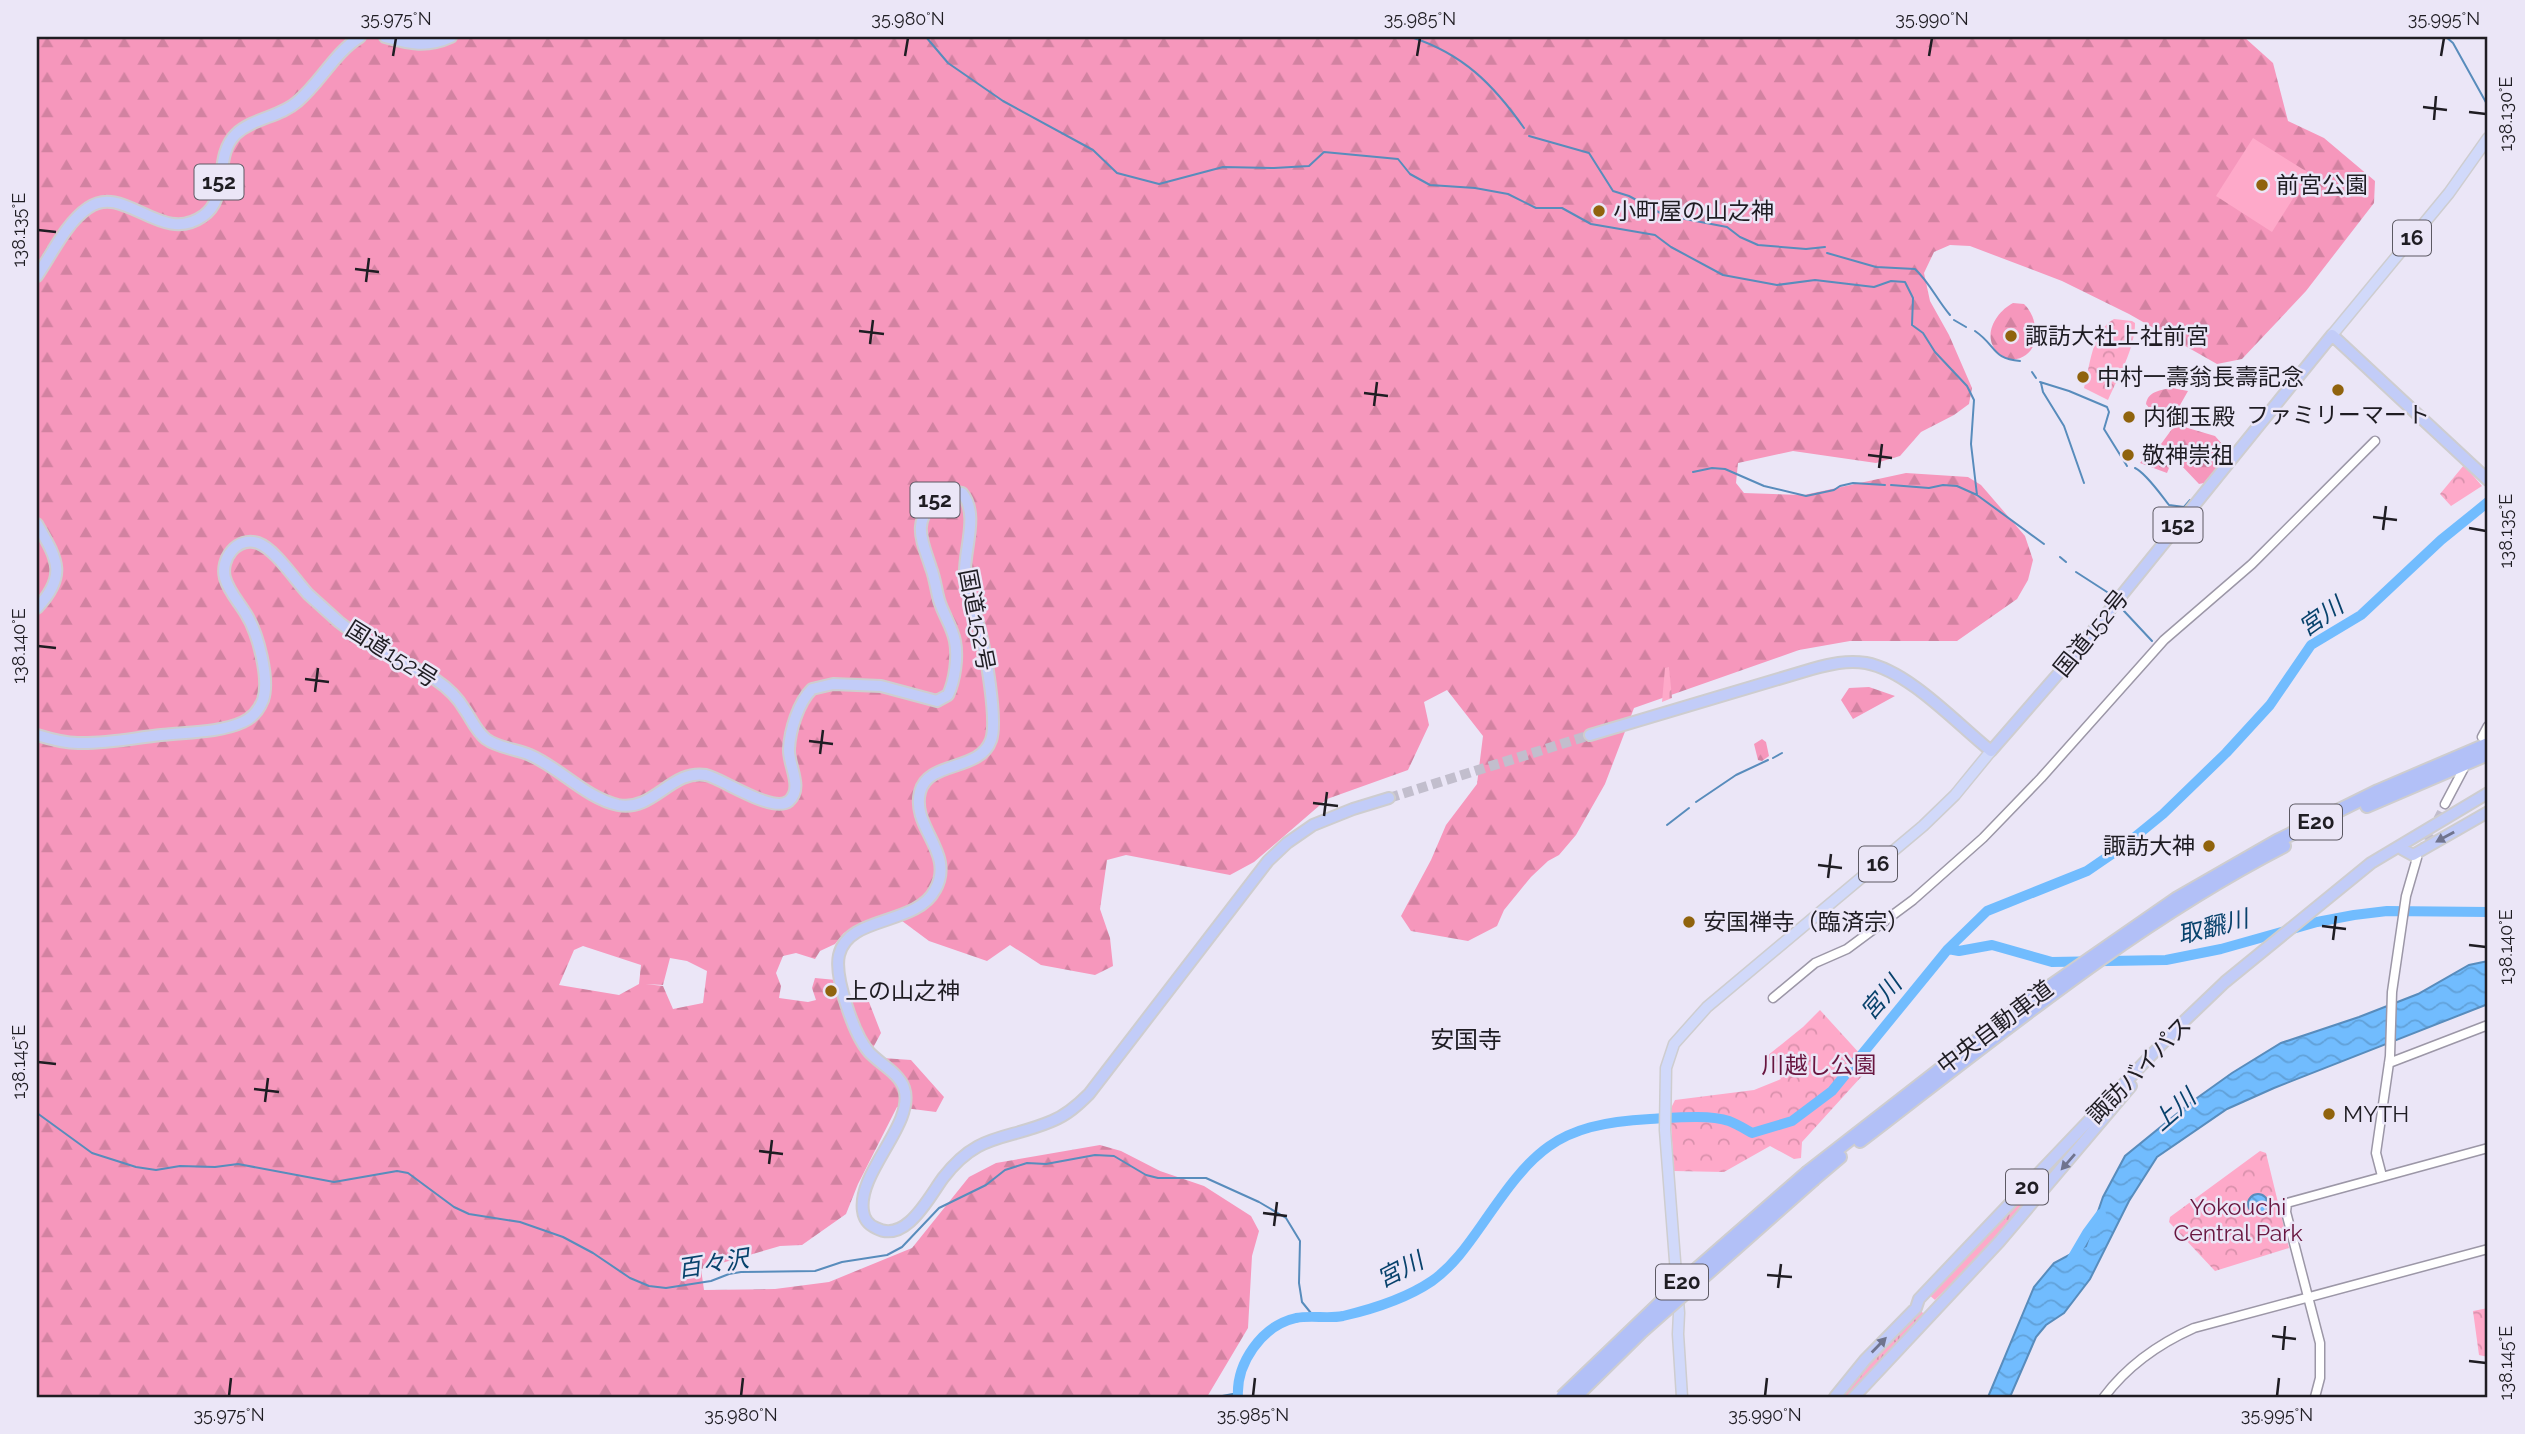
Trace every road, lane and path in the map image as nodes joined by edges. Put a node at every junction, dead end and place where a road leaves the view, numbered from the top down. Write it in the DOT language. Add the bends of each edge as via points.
graph roads {
  1 [pos="360,37"];
  2 [pos="385,37"];
  3 [pos="451,37"];
  4 [pos="2488,138"];
  5 [pos="37,276"];
  6 [pos="2332,335"];
  7 [pos="2375,441"];
  8 [pos="2488,480"];
  9 [pos="37,524"];
  10 [pos="37,607"];
  11 [pos="2488,726"];
  12 [pos="37,735"];
  13 [pos="1590,735"];
  14 [pos="2485,741"];
  15 [pos="1991,751"];
  16 [pos="2488,754"];
  17 [pos="2464,768"];
  18 [pos="2488,793"];
  19 [pos="1389,798"];
  20 [pos="2445,804"];
  21 [pos="2488,812"];
  22 [pos="2402,849"];
  23 [pos="2417,858"];
  24 [pos="2354,880"];
  25 [pos="2156,917"];
  26 [pos="2227,983"];
  27 [pos="1773,998"];
  28 [pos="2488,1025"];
  29 [pos="2389,1059"];
  30 [pos="2488,1147"];
  31 [pos="1811,1176"];
  32 [pos="2382,1176"];
  33 [pos="2488,1249"];
  34 [pos="2308,1297"];
  35 [pos="1562,1397"];
  36 [pos="1575,1397"];
  37 [pos="1682,1397"];
  38 [pos="1835,1397"];
  39 [pos="1854,1397"];
  40 [pos="2105,1397"];
  41 [pos="2315,1397"];
  1 -- 5 [label="highway, 152" via="298,102 236,134 223,157 215,203 202,218 171,224 117,202 95,203 76,219"];
  2 -- 3 [label="highway" via="423,45"];
  4 -- 6 [label="main road, 16"];
  6 -- 8 [label="highway"];
  6 -- 15 [label="highway, 国道152号 / 152"];
  7 -- 27 [label="street" via="2252,564 2164,640 1983,838 1913,900 1853,945 1815,963"];
  9 -- 10 [label="highway" via="57,573 49,595"];
  11 -- 14 [label="street"];
  12 -- 19 [label="highway, 国道152号 / 152" via="73,743 103,742 236,724 256,713 265,692 261,657 247,616 224,577 227,556 248,541 271,551 340,622 379,650 445,686 487,740 528,754 603,799 631,806 695,775 783,803 794,793 789,750 799,711 812,689 833,684 881,686 937,701 948,695 955,640 939,602 920,530 934,501 950,491 962,493 971,516 965,577 987,664 992,739 964,764 932,775 919,794 923,823 941,860 936,890 915,910 853,934 839,955 842,984 860,1040 904,1087 901,1118 863,1200 865,1218 873,1227 893,1232 910,1222 950,1169 973,1148 1054,1120 1089,1094 1243,892 1286,843 1322,821"];
  13 -- 15 [label="highway" via="1812,668 1853,662 1898,675"];
  14 -- 25 [label="highway, 中央自動車道 / E20" via="2277,841 2214,876"];
  15 -- 37 [label="main road, 16" via="1923,826 1707,1007 1674,1044 1667,1063 1664,1109"];
  16 -- 25 [label="highway, 中央自動車道 / E20" via="2281,848"];
  17 -- 20 [label="street"];
  18 -- 22 [label="highway, 諏訪バイパス / 20"];
  18 -- 24 [label="highway, 諏訪バイパス / 20" via="2389,846"];
  21 -- 22 [label="highway, 20, one-way" via="2413,855"];
  22 -- 24 [label="highway, 諏訪バイパス / 20"];
  23 -- 29 [label="street" via="2400,933"];
  24 -- 26 [label="highway, 諏訪バイパス / 20"];
  25 -- 31 [label="highway, 中央自動車道 / E20" via="2021,1012"];
  38 -- 26 [label="highway, 諏訪バイパス / 20, one-way" via="1916,1308 1919,1299 2179,1027"];
  26 -- 39 [label="highway, 諏訪バイパス / 20, one-way" via="2155,1055 1999,1242"];
  28 -- 29 [label="street"];
  29 -- 32 [label="street" via="2376,1153"];
  30 -- 32 [label="street"];
  31 -- 35 [label="highway, 中央自動車道 / E20, bridge" via="1682,1282"];
  31 -- 36 [label="highway, 中央自動車道 / E20, bridge"];
  32 -- 34 [label="street" via="2287,1203"];
  33 -- 34 [label="street"];
  34 -- 40 [label="street" via="2166,1340 2118,1379"];
  34 -- 41 [label="street" via="2322,1359"];
}
